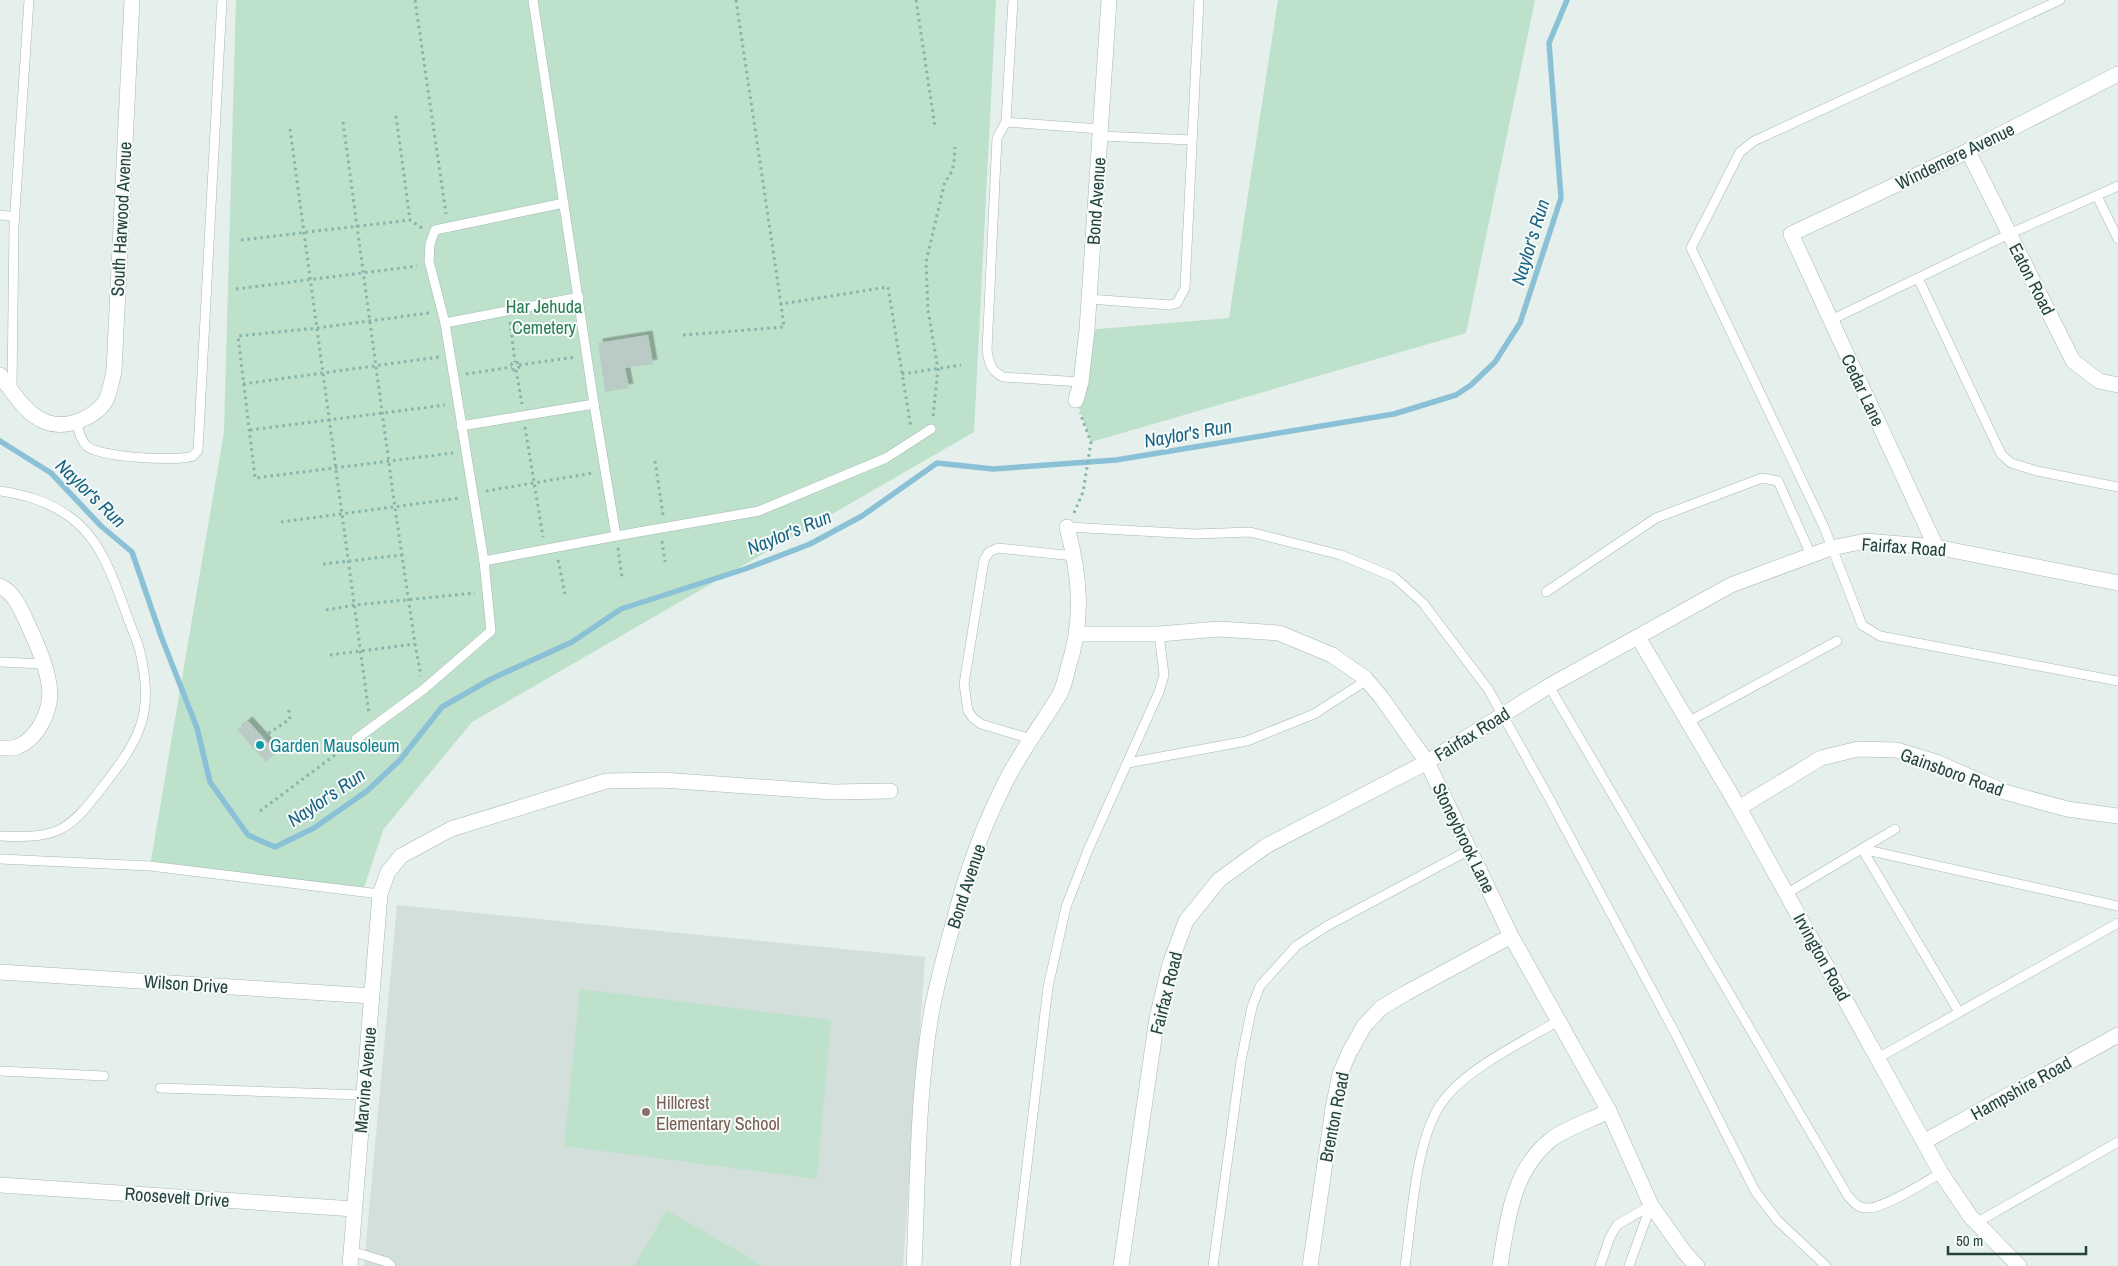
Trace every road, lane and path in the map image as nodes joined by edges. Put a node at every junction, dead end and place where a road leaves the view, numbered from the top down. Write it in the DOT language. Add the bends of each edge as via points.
graph roads {
  1 [pos="29,0"];
  2 [pos="132,0"];
  3 [pos="222,0"];
  4 [pos="415,0"];
  5 [pos="533,0"];
  6 [pos="736,0"];
  7 [pos="916,0"];
  8 [pos="1014,0"];
  9 [pos="1109,0"];
  10 [pos="1199,0"];
  11 [pos="2060,0"];
  12 [pos="2118,74"];
  13 [pos="396,116"];
  14 [pos="343,122"];
  15 [pos="1006,122"];
  16 [pos="934,127"];
  17 [pos="290,129"];
  18 [pos="1100,132"];
  19 [pos="1192,140"];
  20 [pos="955,147"];
  21 [pos="1968,151"];
  22 [pos="2118,186"];
  23 [pos="2097,196"];
  24 [pos="564,203"];
  25 [pos="0,214"];
  26 [pos="15,217"];
  27 [pos="410,220"];
  28 [pos="357,226"];
  29 [pos="448,228"];
  30 [pos="304,232"];
  31 [pos="1791,234"];
  32 [pos="2009,234"];
  33 [pos="433,235"];
  34 [pos="2118,239"];
  35 [pos="241,240"];
  36 [pos="430,265"];
  37 [pos="364,274"];
  38 [pos="1918,278"];
  39 [pos="311,279"];
  40 [pos="236,289"];
  41 [pos="579,297"];
  42 [pos="1089,299"];
  43 [pos="781,304"];
  44 [pos="442,312"];
  45 [pos="508,312"];
  46 [pos="1830,320"];
  47 [pos="370,321"];
  48 [pos="444,324"];
  49 [pos="318,328"];
  50 [pos="683,336"];
  51 [pos="450,355"];
  52 [pos="588,355"];
  53 [pos="515,362"];
  54 [pos="961,364"];
  55 [pos="376,365"];
  56 [pos="519,365"];
  57 [pos="512,367"];
  58 [pos="938,369"];
  59 [pos="516,370"];
  60 [pos="323,373"];
  61 [pos="902,374"];
  62 [pos="0,375"];
  63 [pos="453,376"];
  64 [pos="1081,382"];
  65 [pos="243,384"];
  66 [pos="2118,385"];
  67 [pos="12,392"];
  68 [pos="1076,400"];
  69 [pos="458,404"];
  70 [pos="594,404"];
  71 [pos="383,413"];
  72 [pos="524,416"];
  73 [pos="328,420"];
  74 [pos="76,421"];
  75 [pos="462,426"];
  76 [pos="250,430"];
  77 [pos="931,430"];
  78 [pos="913,441"];
  79 [pos="466,452"];
  80 [pos="389,461"];
  81 [pos="655,461"];
  82 [pos="335,468"];
  83 [pos="606,471"];
  84 [pos="534,484"];
  85 [pos="2118,486"];
  86 [pos="0,491"];
  87 [pos="473,495"];
  88 [pos="396,508"];
  89 [pos="342,514"];
  90 [pos="281,522"];
  91 [pos="1068,527"];
  92 [pos="662,528"];
  93 [pos="616,536"];
  94 [pos="1936,547"];
  95 [pos="556,548"];
  96 [pos="1831,548"];
  97 [pos="545,550"];
  98 [pos="402,555"];
  99 [pos="1811,555"];
  100 [pos="1074,556"];
  101 [pos="349,561"];
  102 [pos="484,561"];
  103 [pos="666,562"];
  104 [pos="323,564"];
  105 [pos="622,577"];
  106 [pos="2118,583"];
  107 [pos="0,586"];
  108 [pos="488,591"];
  109 [pos="1546,592"];
  110 [pos="564,594"];
  111 [pos="408,599"];
  112 [pos="355,605"];
  113 [pos="326,610"];
  114 [pos="1077,634"];
  115 [pos="1159,634"];
  116 [pos="1638,637"];
  117 [pos="1836,641"];
  118 [pos="415,644"];
  119 [pos="362,651"];
  120 [pos="330,655"];
  121 [pos="0,662"];
  122 [pos="44,664"];
  123 [pos="1367,680"];
  124 [pos="2118,681"];
  125 [pos="1549,686"];
  126 [pos="424,689"];
  127 [pos="288,706"];
  128 [pos="1501,715"];
  129 [pos="1688,722"];
  130 [pos="370,729"];
  131 [pos="263,738"];
  132 [pos="1031,739"];
  133 [pos="356,740"];
  134 [pos="0,748"];
  135 [pos="1427,762"];
  136 [pos="1128,764"];
  137 [pos="890,791"];
  138 [pos="1739,808"];
  139 [pos="260,811"];
  140 [pos="2118,816"];
  141 [pos="1895,829"];
  142 [pos="0,836"];
  143 [pos="1862,849"];
  144 [pos="1469,850"];
  145 [pos="0,859"];
  146 [pos="380,894"];
  147 [pos="1786,894"];
  148 [pos="2106,904"];
  149 [pos="2118,906"];
  150 [pos="2116,923"];
  151 [pos="1511,936"];
  152 [pos="0,972"];
  153 [pos="372,996"];
  154 [pos="1958,1012"];
  155 [pos="1558,1021"];
  156 [pos="2118,1035"];
  157 [pos="1878,1058"];
  158 [pos="0,1072"];
  159 [pos="104,1076"];
  160 [pos="160,1088"];
  161 [pos="364,1095"];
  162 [pos="1609,1111"];
  163 [pos="1925,1141"];
  164 [pos="2118,1142"];
  165 [pos="1941,1173"];
  166 [pos="0,1184"];
  167 [pos="1651,1205"];
  168 [pos="354,1208"];
  169 [pos="1976,1223"];
  170 [pos="350,1259"];
  171 [pos="391,1266"];
  172 [pos="914,1266"];
  173 [pos="1015,1266"];
  174 [pos="1121,1266"];
  175 [pos="1213,1266"];
  176 [pos="1310,1266"];
  177 [pos="1405,1266"];
  178 [pos="1500,1266"];
  179 [pos="1600,1266"];
  180 [pos="1629,1266"];
  181 [pos="1697,1266"];
  182 [pos="1826,1266"];
  183 [pos="2019,1266"];
  1 -- 26 [label="lane"];
  2 -- 74 [label="street, South Harwood Avenue" via="114,371 106,399 98,408"];
  3 -- 74 [label="lane" via="198,450 193,456 161,460 98,452 84,443"];
  4 -- 29 [label="path"];
  5 -- 24 [label="lane"];
  6 -- 43 [label="path"];
  7 -- 16 [label="path"];
  8 -- 15 [label="lane"];
  9 -- 18 [label="street, Bond Avenue"];
  10 -- 19 [label="lane"];
  11 -- 96 [label="lane" via="1754,141 1740,152 1692,248"];
  12 -- 21 [label="street, Windemere Avenue"];
  13 -- 27 [label="path"];
  14 -- 28 [label="path"];
  15 -- 18 [label="lane"];
  15 -- 64 [label="lane" via="997,138 989,363 1003,377"];
  17 -- 30 [label="path"];
  18 -- 19 [label="lane"];
  18 -- 42 [label="street, Bond Avenue"];
  19 -- 42 [label="lane" via="1185,288 1181,297 1170,305"];
  20 -- 58 [label="path" via="954,166 945,180 926,262 928,310"];
  21 -- 31 [label="street, Windemere Avenue"];
  21 -- 32 [label="street, Eaton Road"];
  22 -- 23 [label="lane"];
  23 -- 32 [label="lane"];
  23 -- 34 [label="lane"];
  24 -- 29 [label="lane"];
  24 -- 41 [label="lane"];
  25 -- 26 [label="lane"];
  26 -- 67 [label="lane"];
  27 -- 28 [label="path"];
  27 -- 33 [label="path"];
  28 -- 30 [label="path"];
  28 -- 37 [label="path"];
  29 -- 33 [label="lane" via="435,230"];
  30 -- 35 [label="path"];
  30 -- 39 [label="path"];
  31 -- 46 [label="street, Cedar Lane"];
  32 -- 38 [label="lane"];
  32 -- 66 [label="street, Eaton Road" via="2073,361 2099,381"];
  33 -- 36 [label="lane"];
  36 -- 37 [label="path"];
  36 -- 44 [label="lane"];
  37 -- 39 [label="path"];
  37 -- 47 [label="path"];
  38 -- 46 [label="lane"];
  38 -- 85 [label="lane" via="2001,454 2011,463 2038,471"];
  39 -- 40 [label="path"];
  39 -- 49 [label="path"];
  41 -- 45 [label="lane"];
  41 -- 52 [label="lane"];
  42 -- 64 [label="street, Bond Avenue"];
  43 -- 50 [label="path" via="784,327"];
  43 -- 61 [label="path" via="888,287"];
  44 -- 47 [label="path"];
  44 -- 48 [label="lane"];
  45 -- 48 [label="lane"];
  45 -- 53 [label="path"];
  46 -- 94 [label="street, Cedar Lane"];
  47 -- 49 [label="path"];
  47 -- 55 [label="path"];
  48 -- 51 [label="lane"];
  49 -- 60 [label="path"];
  49 -- 65 [label="path" via="238,336"];
  51 -- 55 [label="path"];
  51 -- 63 [label="lane"];
  52 -- 56 [label="path"];
  52 -- 70 [label="lane"];
  53 -- 56 [label="path"];
  53 -- 57 [label="path"];
  54 -- 58 [label="path"];
  55 -- 60 [label="path"];
  55 -- 71 [label="path"];
  56 -- 59 [label="path"];
  57 -- 59 [label="path"];
  57 -- 63 [label="path"];
  58 -- 61 [label="path"];
  58 -- 77 [label="path"];
  59 -- 72 [label="path"];
  60 -- 65 [label="path"];
  60 -- 73 [label="path"];
  61 -- 78 [label="path"];
  62 -- 67 [label="street"];
  63 -- 69 [label="lane"];
  64 -- 68 [label="street, Bond Avenue"];
  65 -- 76 [label="path"];
  67 -- 74 [label="street" via="28,410 47,423 71,424"];
  68 -- 91 [label="path" via="1091,442 1083,492"];
  69 -- 71 [label="path"];
  69 -- 75 [label="lane"];
  70 -- 72 [label="lane"];
  70 -- 83 [label="lane"];
  71 -- 73 [label="path"];
  71 -- 80 [label="path"];
  72 -- 75 [label="lane"];
  72 -- 84 [label="path"];
  73 -- 76 [label="path"];
  73 -- 82 [label="path"];
  75 -- 79 [label="lane"];
  76 -- 82 [label="path" via="255,478"];
  77 -- 78 [label="lane"];
  78 -- 92 [label="lane" via="886,458 759,511"];
  79 -- 80 [label="path"];
  79 -- 87 [label="lane"];
  80 -- 82 [label="path"];
  80 -- 88 [label="path"];
  81 -- 92 [label="path"];
  82 -- 89 [label="path"];
  83 -- 84 [label="path"];
  83 -- 93 [label="lane"];
  84 -- 87 [label="path"];
  84 -- 97 [label="path"];
  86 -- 142 [label="lane" via="29,495 68,515 91,539 109,568 141,655 146,692 140,726 127,755 84,811 62,830 32,838"];
  87 -- 88 [label="path"];
  87 -- 102 [label="lane"];
  88 -- 89 [label="path"];
  88 -- 98 [label="path"];
  89 -- 90 [label="path"];
  89 -- 101 [label="path"];
  91 -- 100 [label="street, Bond Avenue"];
  91 -- 128 [label="lane" via="1195,534 1250,532 1341,555 1394,577 1423,604 1488,689"];
  92 -- 93 [label="lane"];
  92 -- 103 [label="path"];
  93 -- 95 [label="lane"];
  93 -- 105 [label="path"];
  94 -- 96 [label="street, Fairfax Road" via="1866,542"];
  94 -- 106 [label="street, Fairfax Road"];
  95 -- 97 [label="lane"];
  95 -- 110 [label="path"];
  96 -- 99 [label="street, Fairfax Road"];
  96 -- 124 [label="lane" via="1862,625 1880,636"];
  97 -- 102 [label="lane"];
  98 -- 101 [label="path"];
  98 -- 111 [label="path"];
  99 -- 109 [label="lane" via="1778,481 1762,478 1656,518"];
  99 -- 116 [label="street, Fairfax Road" via="1731,585"];
  100 -- 114 [label="street, Bond Avenue" via="1080,610"];
  100 -- 132 [label="lane" via="998,548 989,552 984,560 964,684 968,712 981,724"];
  101 -- 104 [label="path"];
  101 -- 112 [label="path"];
  102 -- 108 [label="lane"];
  107 -- 122 [label="street" via="6,588 20,608"];
  108 -- 111 [label="path"];
  108 -- 126 [label="lane" via="491,631"];
  111 -- 112 [label="path"];
  111 -- 118 [label="path"];
  112 -- 113 [label="path"];
  112 -- 119 [label="path"];
  114 -- 115 [label="street, Stoneybrook Lane"];
  114 -- 132 [label="street, Bond Avenue" via="1061,692"];
  115 -- 123 [label="street, Stoneybrook Lane" via="1219,629 1279,633 1332,654"];
  115 -- 136 [label="lane" via="1164,675"];
  116 -- 125 [label="street, Fairfax Road"];
  116 -- 129 [label="street, Irvington Road"];
  117 -- 129 [label="lane"];
  118 -- 119 [label="path"];
  118 -- 126 [label="path"];
  119 -- 120 [label="path"];
  119 -- 130 [label="path"];
  121 -- 122 [label="lane"];
  122 -- 134 [label="street" via="50,686 48,708 36,733 18,747"];
  123 -- 135 [label="street, Stoneybrook Lane"];
  123 -- 136 [label="lane" via="1314,714 1247,740"];
  125 -- 128 [label="street, Fairfax Road"];
  125 -- 165 [label="lane" via="1848,1196 1857,1206 1880,1206"];
  126 -- 130 [label="lane"];
  127 -- 131 [label="path" via="290,719"];
  128 -- 135 [label="street, Fairfax Road"];
  128 -- 182 [label="lane" via="1670,1024 1755,1191 1777,1220"];
  129 -- 138 [label="street, Irvington Road"];
  130 -- 133 [label="lane"];
  132 -- 172 [label="street, Bond Avenue" via="1002,789 968,873 935,995 922,1101"];
  133 -- 139 [label="path"];
  135 -- 144 [label="street, Stoneybrook Lane"];
  135 -- 174 [label="street, Fairfax Road" via="1266,846 1219,880 1186,921 1170,964 1157,1018"];
  136 -- 173 [label="lane" via="1066,907 1048,987"];
  137 -- 146 [label="street, Marvine Avenue" via="833,792 662,780 606,781 451,830 401,856 388,872"];
  138 -- 140 [label="street, Gainsboro Road" via="1820,758 1858,749 1896,750 1936,762 2006,792 2067,810"];
  138 -- 147 [label="street, Irvington Road"];
  141 -- 143 [label="lane"];
  143 -- 147 [label="lane"];
  143 -- 148 [label="lane"];
  143 -- 154 [label="lane"];
  144 -- 151 [label="street, Stoneybrook Lane"];
  144 -- 175 [label="lane" via="1296,946 1260,986 1252,1007 1241,1061"];
  145 -- 146 [label="lane" via="150,866"];
  146 -- 153 [label="street, Marvine Avenue"];
  147 -- 157 [label="street, Irvington Road"];
  148 -- 149 [label="lane"];
  148 -- 150 [label="lane" via="2114,911"];
  150 -- 154 [label="lane"];
  151 -- 155 [label="street, Stoneybrook Lane"];
  151 -- 176 [label="street, Brenton Road" via="1381,1008 1364,1026 1340,1074"];
  152 -- 153 [label="street, Wilson Drive"];
  153 -- 161 [label="street, Marvine Avenue"];
  154 -- 157 [label="lane"];
  155 -- 162 [label="street, Stoneybrook Lane"];
  155 -- 177 [label="lane" via="1458,1084 1443,1101 1430,1127 1419,1166"];
  156 -- 163 [label="street, Hampshire Road"];
  157 -- 163 [label="street, Irvington Road"];
  158 -- 159 [label="lane"];
  160 -- 161 [label="lane"];
  161 -- 168 [label="street, Marvine Avenue"];
  162 -- 167 [label="street, Stoneybrook Lane"];
  162 -- 178 [label="street" via="1554,1138 1526,1169 1508,1213"];
  163 -- 165 [label="street, Irvington Road"];
  164 -- 169 [label="lane"];
  165 -- 169 [label="street, Irvington Road"];
  166 -- 168 [label="street, Roosevelt Drive"];
  167 -- 179 [label="lane" via="1617,1226"];
  167 -- 180 [label="lane"];
  167 -- 181 [label="street, Stoneybrook Lane"];
  168 -- 170 [label="street, Marvine Avenue"];
  169 -- 183 [label="street, Irvington Road"];
  170 -- 171 [label="lane" via="387,1262"];
}
